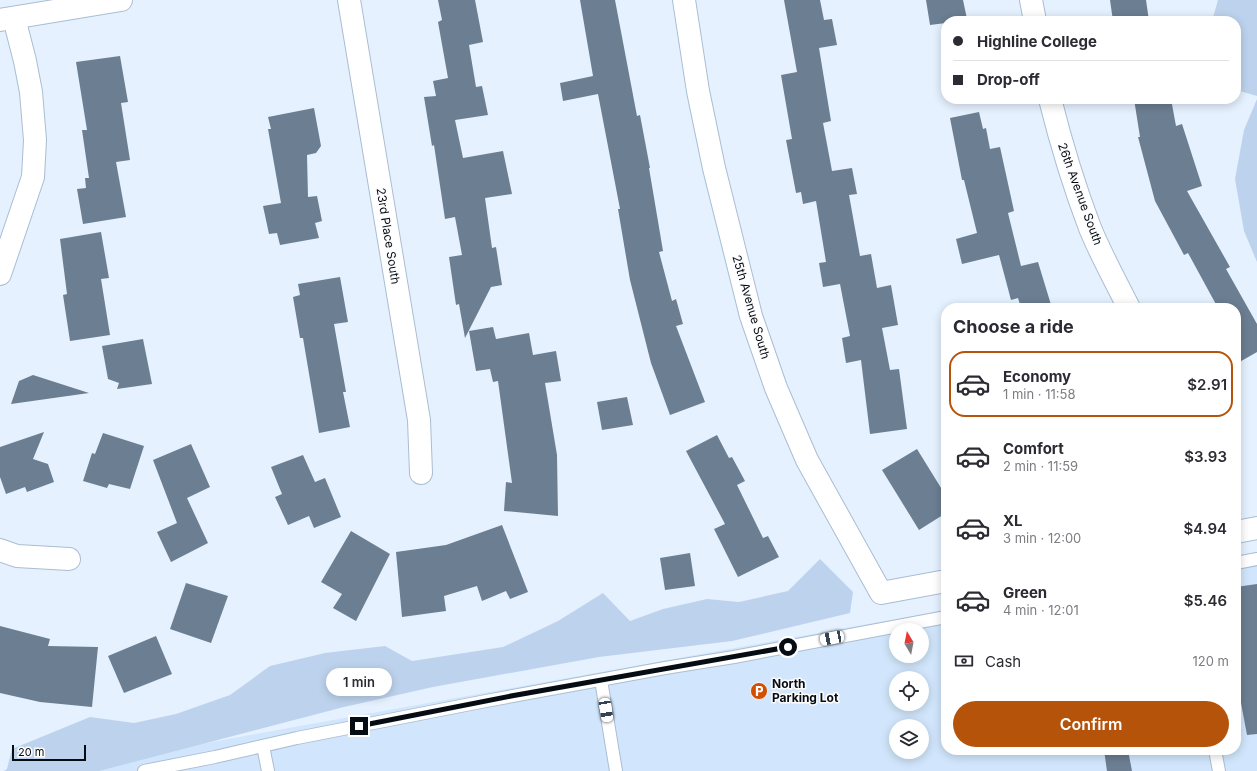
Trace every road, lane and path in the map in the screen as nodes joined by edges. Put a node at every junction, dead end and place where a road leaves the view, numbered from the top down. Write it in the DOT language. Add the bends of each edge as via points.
graph roads {
  1 [pos="121,0"];
  2 [pos="349,0"];
  3 [pos="684,0"];
  4 [pos="1031,0"];
  5 [pos="1034,16"];
  6 [pos="7,19"];
  7 [pos="1051,104"];
  8 [pos="0,274"];
  9 [pos="1127,303"];
  10 [pos="421,473"];
  11 [pos="0,550"];
  12 [pos="69,559"];
  13 [pos="1257,559"];
  14 [pos="1241,562"];
  15 [pos="941,582"];
  16 [pos="941,618"];
  17 [pos="601,680"];
  18 [pos="264,746"];
  19 [pos="1216,755"];
  20 [pos="144,771"];
  21 [pos="268,771"];
  22 [pos="616,771"];
  23 [pos="1219,771"];
  1 -- 6 [label="street"];
  2 -- 10 [label="street, 23rd Place South" via="419,420"];
  3 -- 15 [label="street, 25th Avenue South" via="698,91 714,168 751,316 776,388 807,460 881,593"];
  4 -- 5 [label="street"];
  6 -- 8 [label="street" via="25,60 31,92 35,140 34,177"];
  7 -- 9 [label="street, 26th Avenue South" via="1058,134 1091,229"];
  11 -- 12 [label="street" via="16,556"];
  13 -- 14 [label="lane"];
  16 -- 17 [label="lane"];
  17 -- 18 [label="lane"];
  17 -- 22 [label="lane"];
  18 -- 20 [label="lane"];
  18 -- 21 [label="lane"];
  19 -- 23 [label="lane"];
}
